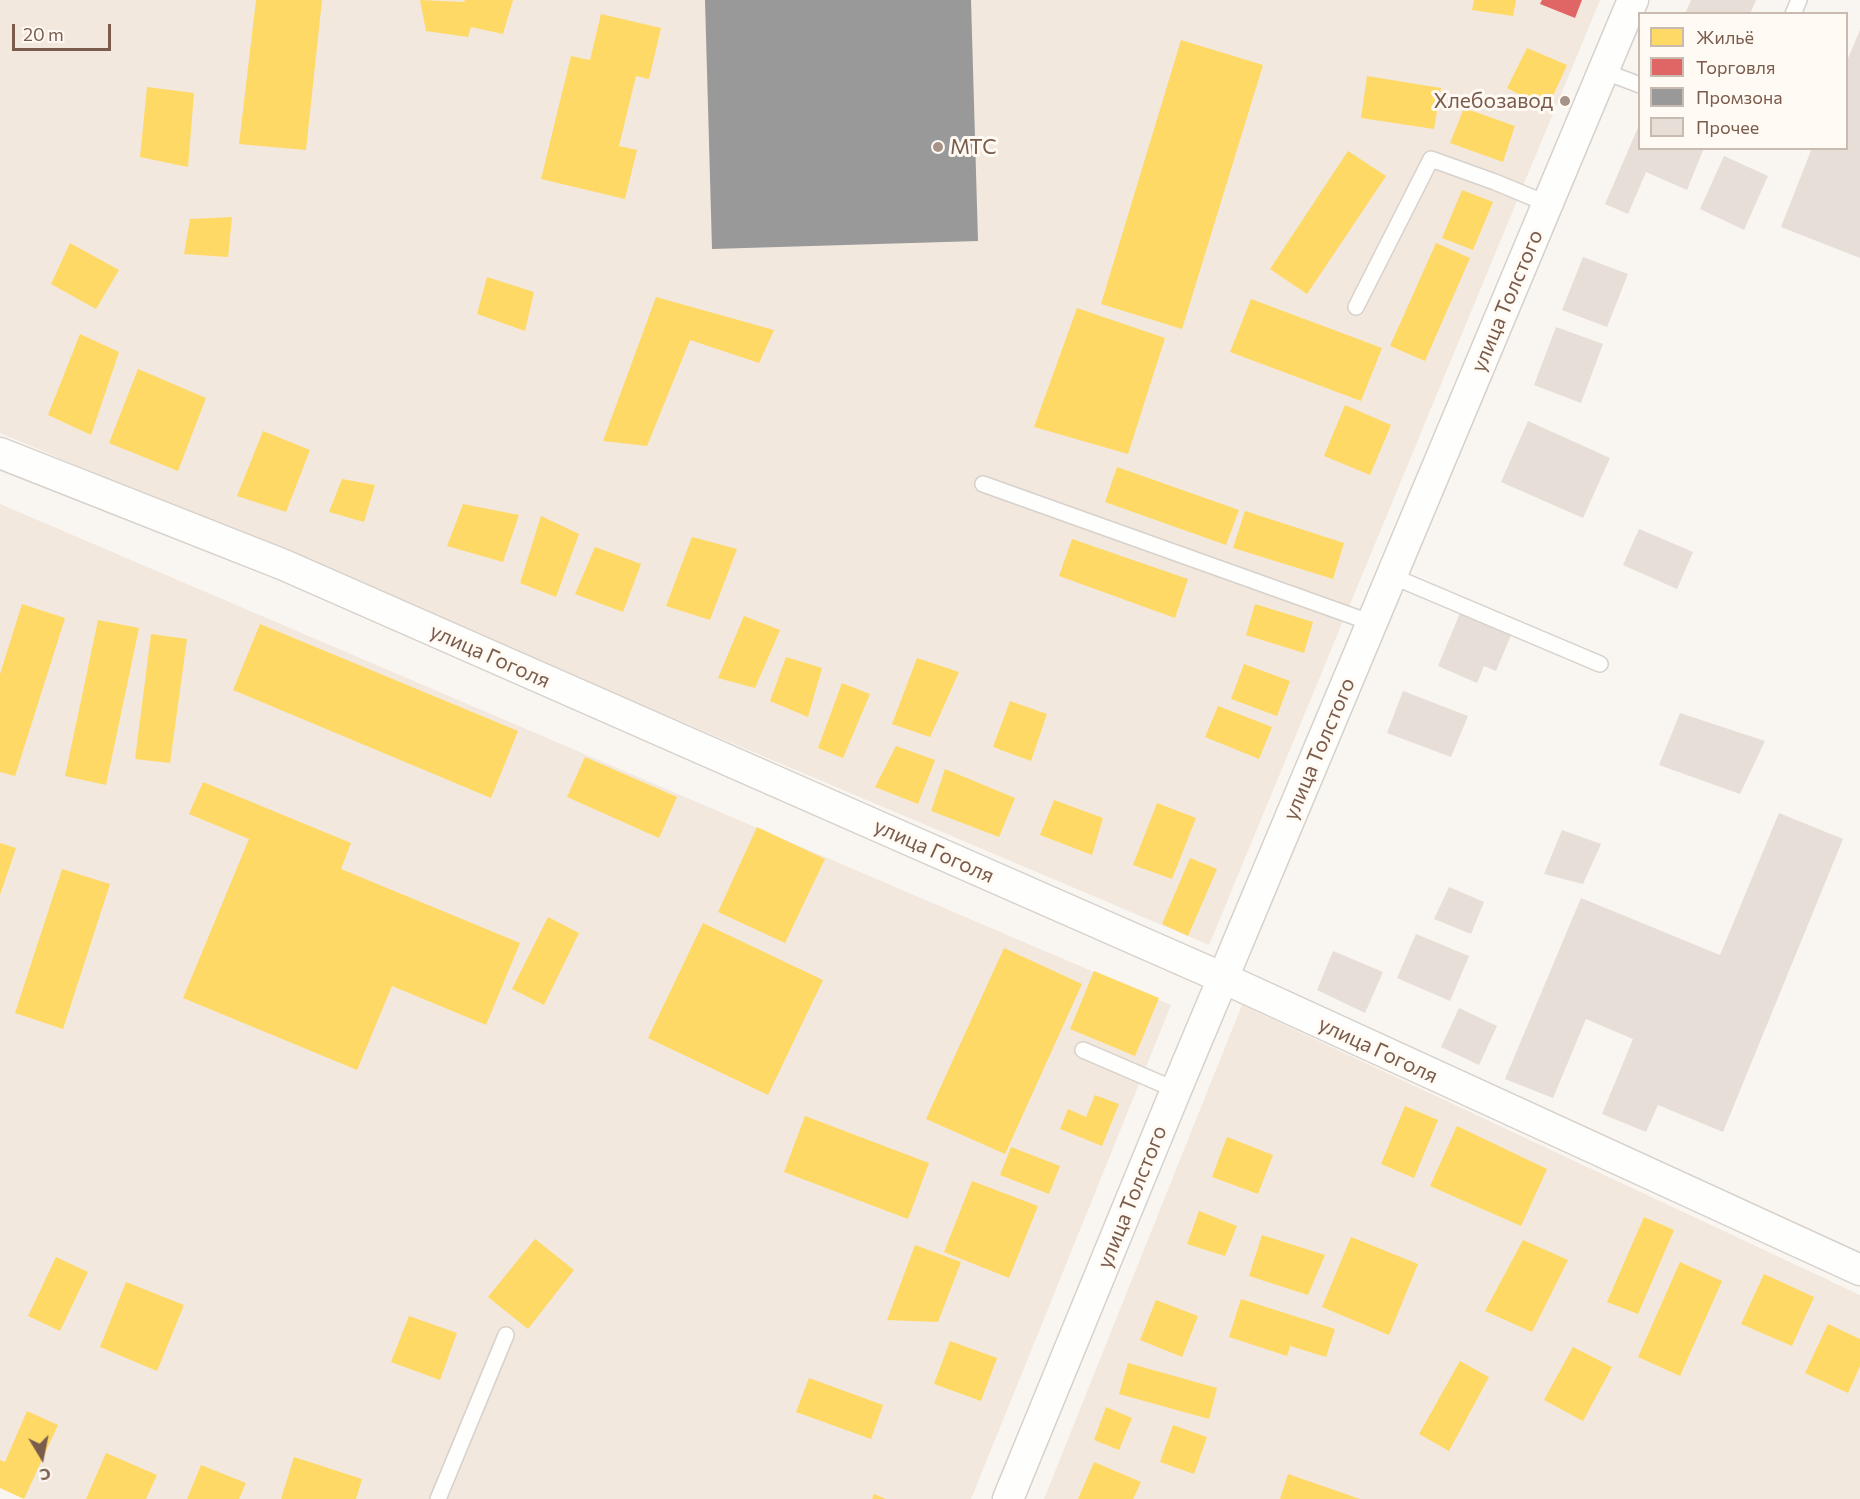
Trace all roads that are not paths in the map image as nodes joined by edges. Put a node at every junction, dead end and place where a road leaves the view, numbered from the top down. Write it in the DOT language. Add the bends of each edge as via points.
graph roads {
  1 [pos="1634,0"];
  2 [pos="1603,71"];
  3 [pos="1638,85"];
  4 [pos="1548,204"];
  5 [pos="1356,307"];
  6 [pos="0,453"];
  7 [pos="983,484"];
  8 [pos="1392,576"];
  9 [pos="1372,623"];
  10 [pos="1600,664"];
  11 [pos="1223,978"];
  12 [pos="1083,1050"];
  13 [pos="1176,1090"];
  14 [pos="1860,1270"];
  15 [pos="506,1335"];
  16 [pos="438,1499"];
  17 [pos="1008,1499"];
  1 -- 2 [label="street, улица Толстого"];
  2 -- 3 [label="lane"];
  2 -- 4 [label="street, улица Толстого"];
  4 -- 5 [label="lane" via="1431,159"];
  4 -- 8 [label="street, улица Толстого"];
  6 -- 11 [label="street, улица Гоголя" via="284,565"];
  7 -- 9 [label="lane"];
  8 -- 9 [label="street, улица Толстого"];
  8 -- 10 [label="lane"];
  9 -- 11 [label="street, улица Толстого"];
  11 -- 13 [label="street, улица Толстого"];
  11 -- 14 [label="street, улица Гоголя"];
  12 -- 13 [label="lane"];
  13 -- 17 [label="street, улица Толстого"];
  15 -- 16 [label="lane"];
}
